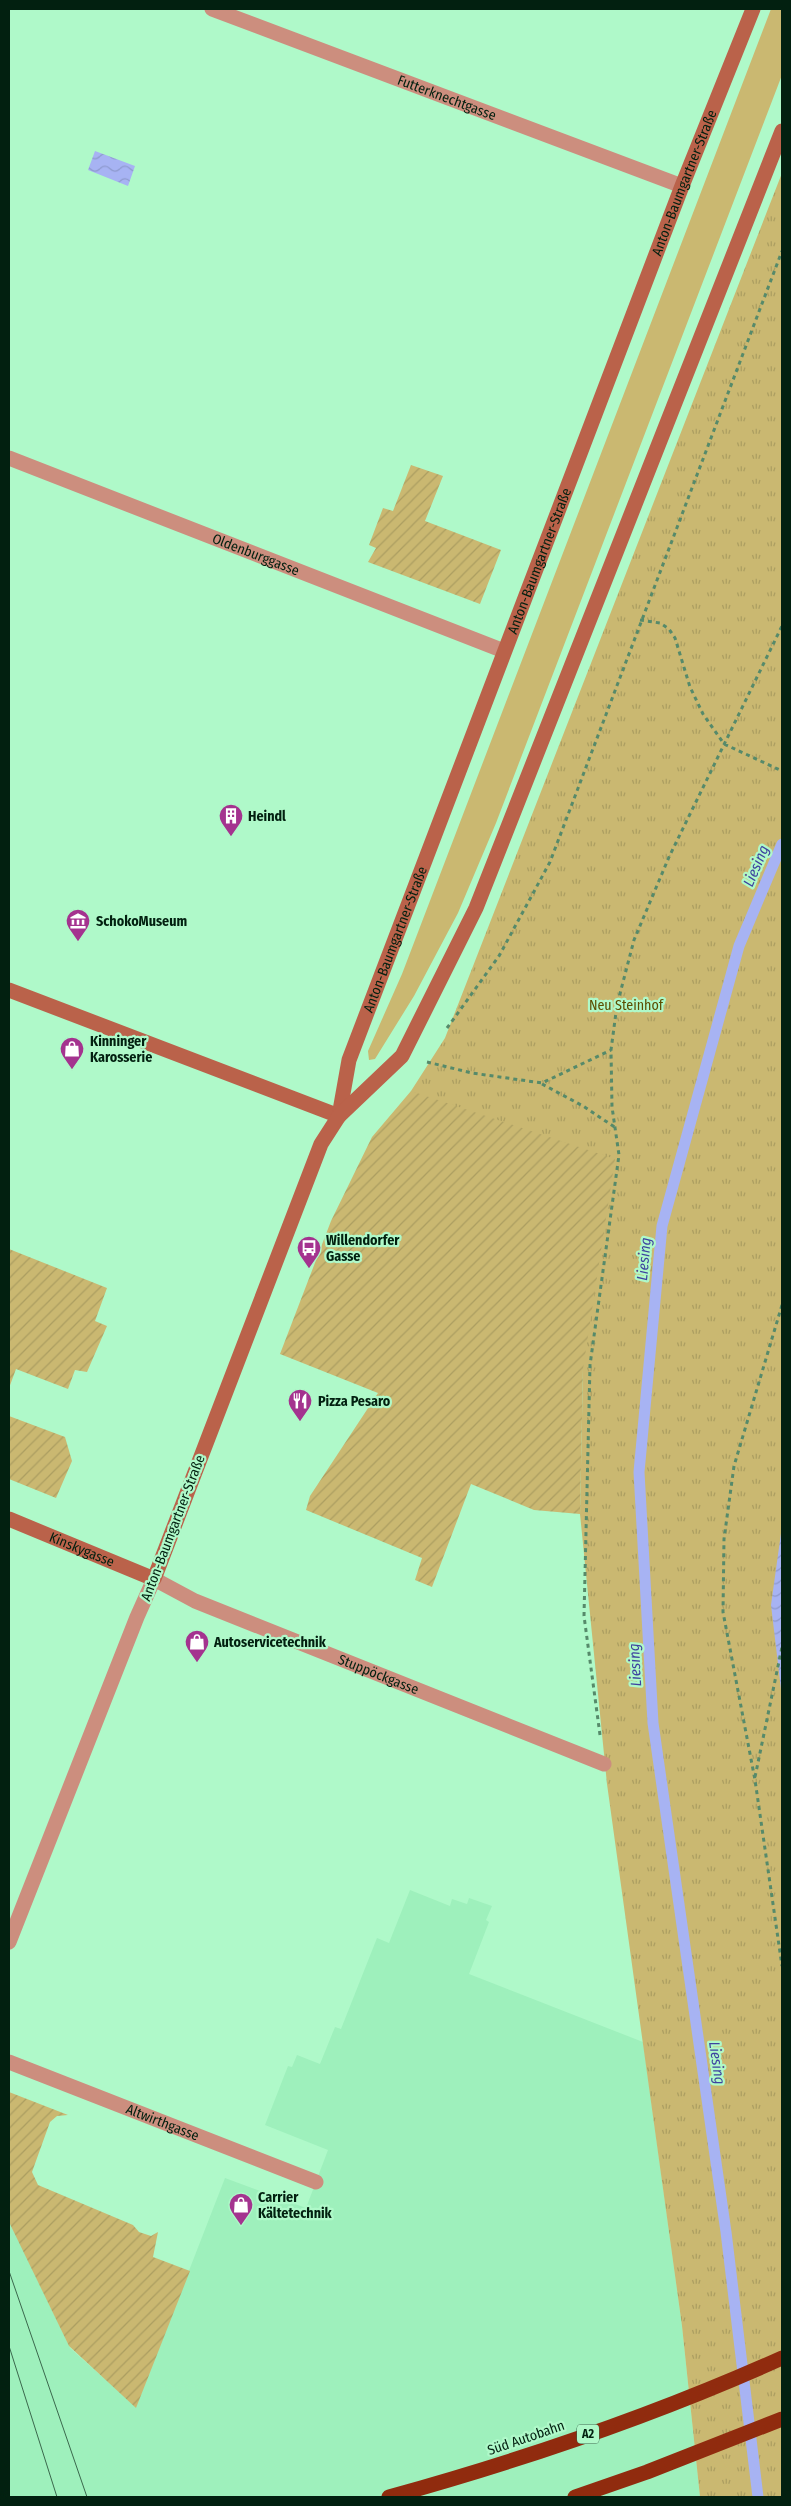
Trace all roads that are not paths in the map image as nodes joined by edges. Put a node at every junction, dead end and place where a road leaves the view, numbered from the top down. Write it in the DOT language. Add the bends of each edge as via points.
graph roads {
  1 [pos="212,9"];
  2 [pos="753,9"];
  3 [pos="782,131"];
  4 [pos="682,186"];
  5 [pos="9,458"];
  6 [pos="504,651"];
  7 [pos="9,990"];
  8 [pos="339,1116"];
  9 [pos="9,1519"];
  10 [pos="154,1579"];
  11 [pos="604,1764"];
  12 [pos="9,1942"];
  13 [pos="9,2062"];
  14 [pos="316,2182"];
  15 [pos="782,2358"];
  16 [pos="782,2419"];
  17 [pos="389,2497"];
  18 [pos="575,2497"];
  1 -- 4 [label="street, Futterknechtgasse"];
  2 -- 4 [label="main road, Anton-Baumgartner-Straße"];
  3 -- 8 [label="main road, Anton-Baumgartner-Straße" via="476,908 402,1056"];
  4 -- 6 [label="main road, Anton-Baumgartner-Straße"];
  5 -- 6 [label="street, Oldenburggasse"];
  6 -- 8 [label="main road, Anton-Baumgartner-Straße" via="349,1060"];
  7 -- 8 [label="main road"];
  8 -- 10 [label="main road, Anton-Baumgartner-Straße" via="321,1144"];
  9 -- 10 [label="main road, Kinskygasse"];
  10 -- 11 [label="street, Stuppöckgasse" via="195,1601"];
  10 -- 12 [label="street, Anton-Baumgartner-Straße"];
  13 -- 14 [label="street, Altwirthgasse"];
  15 -- 17 [label="highway, Süd Autobahn / A2" via="630,2420 476,2473"];
  16 -- 18 [label="highway"];
}
